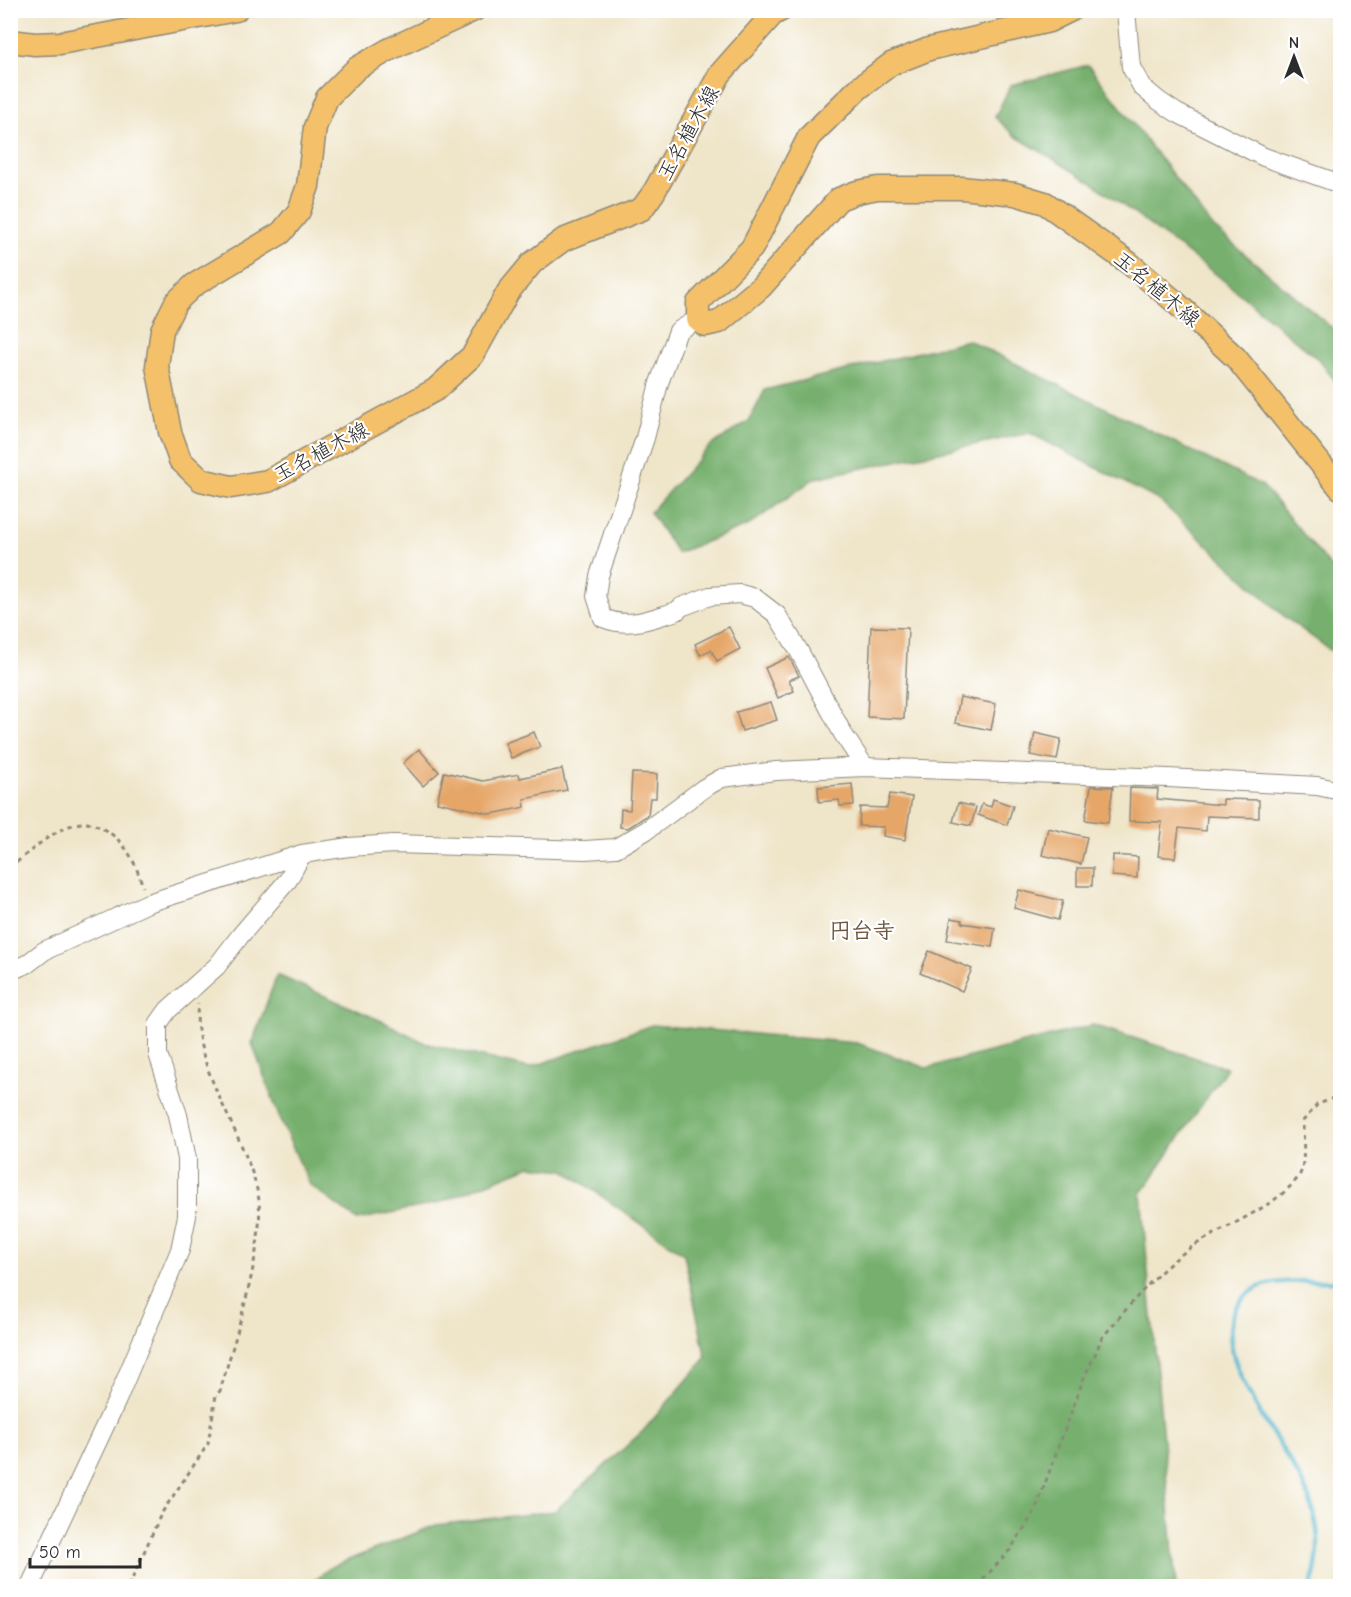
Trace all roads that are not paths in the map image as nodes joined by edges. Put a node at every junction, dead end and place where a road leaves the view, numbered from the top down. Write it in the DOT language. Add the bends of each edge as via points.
graph roads {
  1 [pos="236,10"];
  2 [pos="474,10"];
  3 [pos="781,10"];
  4 [pos="1071,10"];
  5 [pos="1126,10"];
  6 [pos="10,41"];
  7 [pos="1341,184"];
  8 [pos="698,319"];
  9 [pos="1341,488"];
  10 [pos="865,767"];
  11 [pos="1336,790"];
  12 [pos="302,854"];
  13 [pos="10,971"];
  14 [pos="30,1587"];
  1 -- 6 [label="main road" via="60,43"];
  2 -- 3 [label="main road, 玉名植木線" via="357,68 327,98 315,127 308,186 299,211 281,233 194,285 176,302 162,330 157,366 170,432 180,460 201,480 231,487 268,481 435,390 473,355 508,292 532,263 563,240 642,209 720,74 773,14"];
  4 -- 8 [label="main road" via="1049,21 930,49 891,64 859,88 809,137 752,248 698,303"];
  5 -- 7 [label="street" via="1131,67 1142,87 1159,101 1264,157"];
  8 -- 9 [label="main road, 玉名植木線" via="705,325 719,322 761,287 839,199 878,188 962,188 1015,194 1045,203 1174,301 1236,358"];
  8 -- 10 [label="street" via="678,331 659,383 645,438 598,576 596,596 603,618 616,623 637,623 710,596 740,594 755,598 777,615"];
  10 -- 11 [label="street" via="1168,778"];
  10 -- 12 [label="street" via="722,778 616,848 394,844"];
  12 -- 13 [label="street" via="148,903"];
  12 -- 14 [label="street" via="288,880 218,966 168,1010 158,1024 158,1054 178,1114 187,1159 187,1216 180,1251 117,1400"];
}
